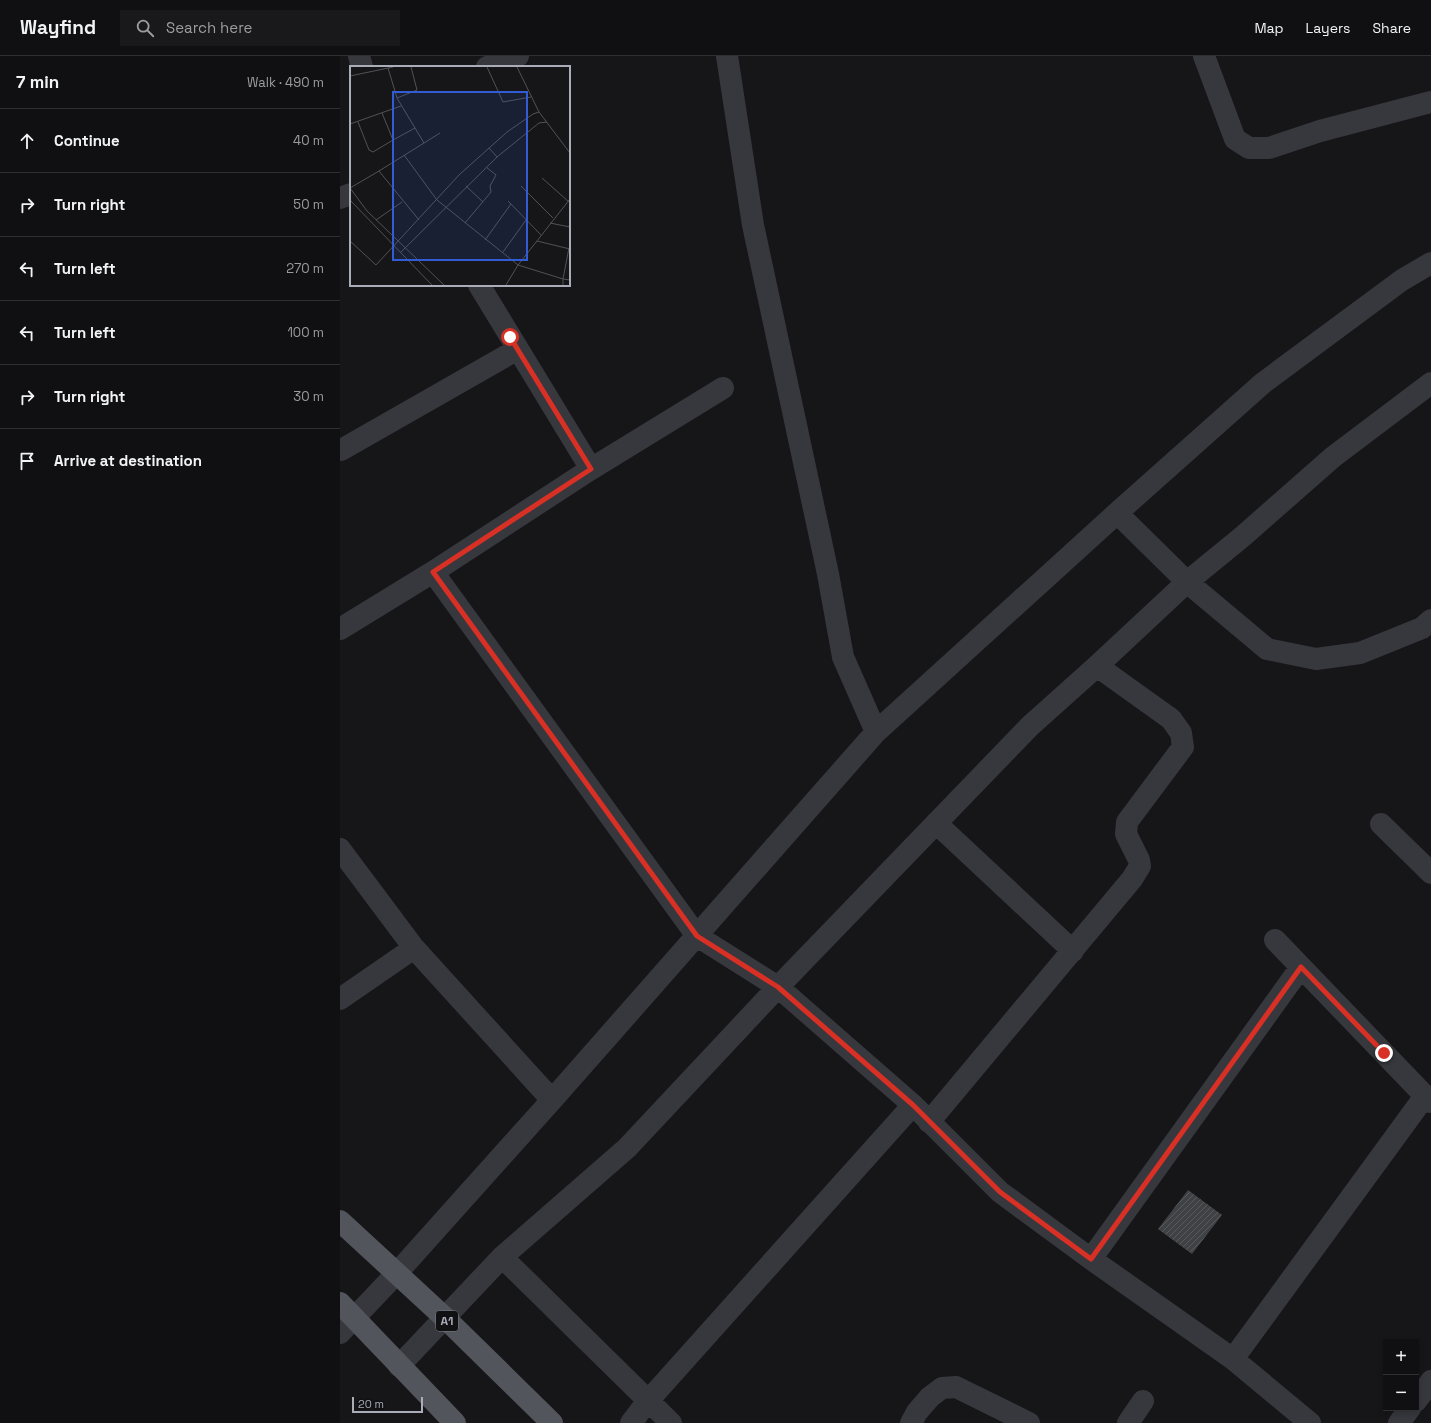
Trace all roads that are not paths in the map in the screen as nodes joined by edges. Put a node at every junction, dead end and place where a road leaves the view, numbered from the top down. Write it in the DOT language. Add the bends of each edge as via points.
graph roads {
  1 [pos="358,56"];
  2 [pos="518,56"];
  3 [pos="727,56"];
  4 [pos="1204,56"];
  5 [pos="362,66"];
  6 [pos="490,66"];
  7 [pos="1431,102"];
  8 [pos="350,194"];
  9 [pos="340,198"];
  10 [pos="1431,263"];
  11 [pos="480,286"];
  12 [pos="518,349"];
  13 [pos="1431,383"];
  14 [pos="723,388"];
  15 [pos="340,449"];
  16 [pos="591,469"];
  17 [pos="1117,513"];
  18 [pos="433,572"];
  19 [pos="1187,582"];
  20 [pos="1431,620"];
  21 [pos="340,629"];
  22 [pos="1097,666"];
  23 [pos="876,732"];
  24 [pos="936,823"];
  25 [pos="1380,824"];
  26 [pos="340,849"];
  27 [pos="1431,873"];
  28 [pos="697,936"];
  29 [pos="1274,940"];
  30 [pos="414,948"];
  31 [pos="1073,952"];
  32 [pos="1301,967"];
  33 [pos="778,987"];
  34 [pos="340,999"];
  35 [pos="1428,1099"];
  36 [pos="552,1100"];
  37 [pos="913,1105"];
  38 [pos="929,1122"];
  39 [pos="340,1221"];
  40 [pos="502,1257"];
  41 [pos="1091,1259"];
  42 [pos="396,1274"];
  43 [pos="340,1303"];
  44 [pos="444,1317"];
  45 [pos="347,1326"];
  46 [pos="1233,1359"];
  47 [pos="400,1366"];
  48 [pos="1431,1381"];
  49 [pos="1419,1397"];
  50 [pos="1143,1401"];
  51 [pos="647,1402"];
  52 [pos="1408,1411"];
  53 [pos="455,1423"];
  54 [pos="552,1423"];
  55 [pos="631,1423"];
  56 [pos="671,1423"];
  57 [pos="912,1423"];
  58 [pos="1029,1423"];
  59 [pos="1128,1423"];
  60 [pos="1310,1423"];
  61 [pos="1398,1423"];
  1 -- 5 [label="street"];
  2 -- 6 [label="street"];
  3 -- 23 [label="street" via="753,226 828,574 843,657"];
  4 -- 7 [label="street" via="1235,139 1249,148 1269,148 1320,131"];
  8 -- 9 [label="street"];
  10 -- 17 [label="street" via="1402,280 1263,383"];
  11 -- 12 [label="street"];
  12 -- 15 [label="street"];
  12 -- 16 [label="street"];
  13 -- 19 [label="street" via="1333,457"];
  14 -- 16 [label="street"];
  16 -- 18 [label="street"];
  17 -- 19 [label="street"];
  17 -- 23 [label="street"];
  18 -- 21 [label="street"];
  18 -- 28 [label="street"];
  19 -- 20 [label="street" via="1268,649 1316,659 1360,653 1422,628"];
  19 -- 22 [label="street"];
  22 -- 24 [label="street" via="1030,726"];
  22 -- 31 [label="street" via="1171,719 1181,733 1183,747 1127,822 1126,834 1140,866"];
  23 -- 28 [label="street"];
  24 -- 31 [label="street"];
  24 -- 33 [label="street"];
  25 -- 27 [label="street"];
  26 -- 30 [label="street"];
  28 -- 33 [label="street"];
  28 -- 36 [label="street"];
  29 -- 32 [label="street"];
  30 -- 34 [label="street"];
  30 -- 36 [label="street"];
  31 -- 38 [label="street"];
  32 -- 35 [label="street"];
  32 -- 41 [label="street"];
  33 -- 37 [label="street"];
  33 -- 40 [label="street" via="627,1148"];
  35 -- 46 [label="street"];
  36 -- 42 [label="street"];
  37 -- 38 [label="street"];
  37 -- 51 [label="street"];
  38 -- 41 [label="street" via="1000,1192"];
  39 -- 42 [label="main road, A1"];
  40 -- 44 [label="street"];
  40 -- 51 [label="street"];
  41 -- 46 [label="street"];
  42 -- 44 [label="main road, A1"];
  42 -- 45 [label="street"];
  43 -- 45 [label="main road"];
  44 -- 47 [label="street"];
  44 -- 54 [label="main road, A1"];
  45 -- 47 [label="main road"];
  46 -- 60 [label="street"];
  47 -- 53 [label="main road"];
  48 -- 49 [label="street"];
  50 -- 59 [label="street"];
  51 -- 55 [label="street"];
  51 -- 56 [label="street"];
  52 -- 61 [label="street"];
  57 -- 58 [label="street" via="917,1412 936,1392 942,1388 956,1387"];
}
